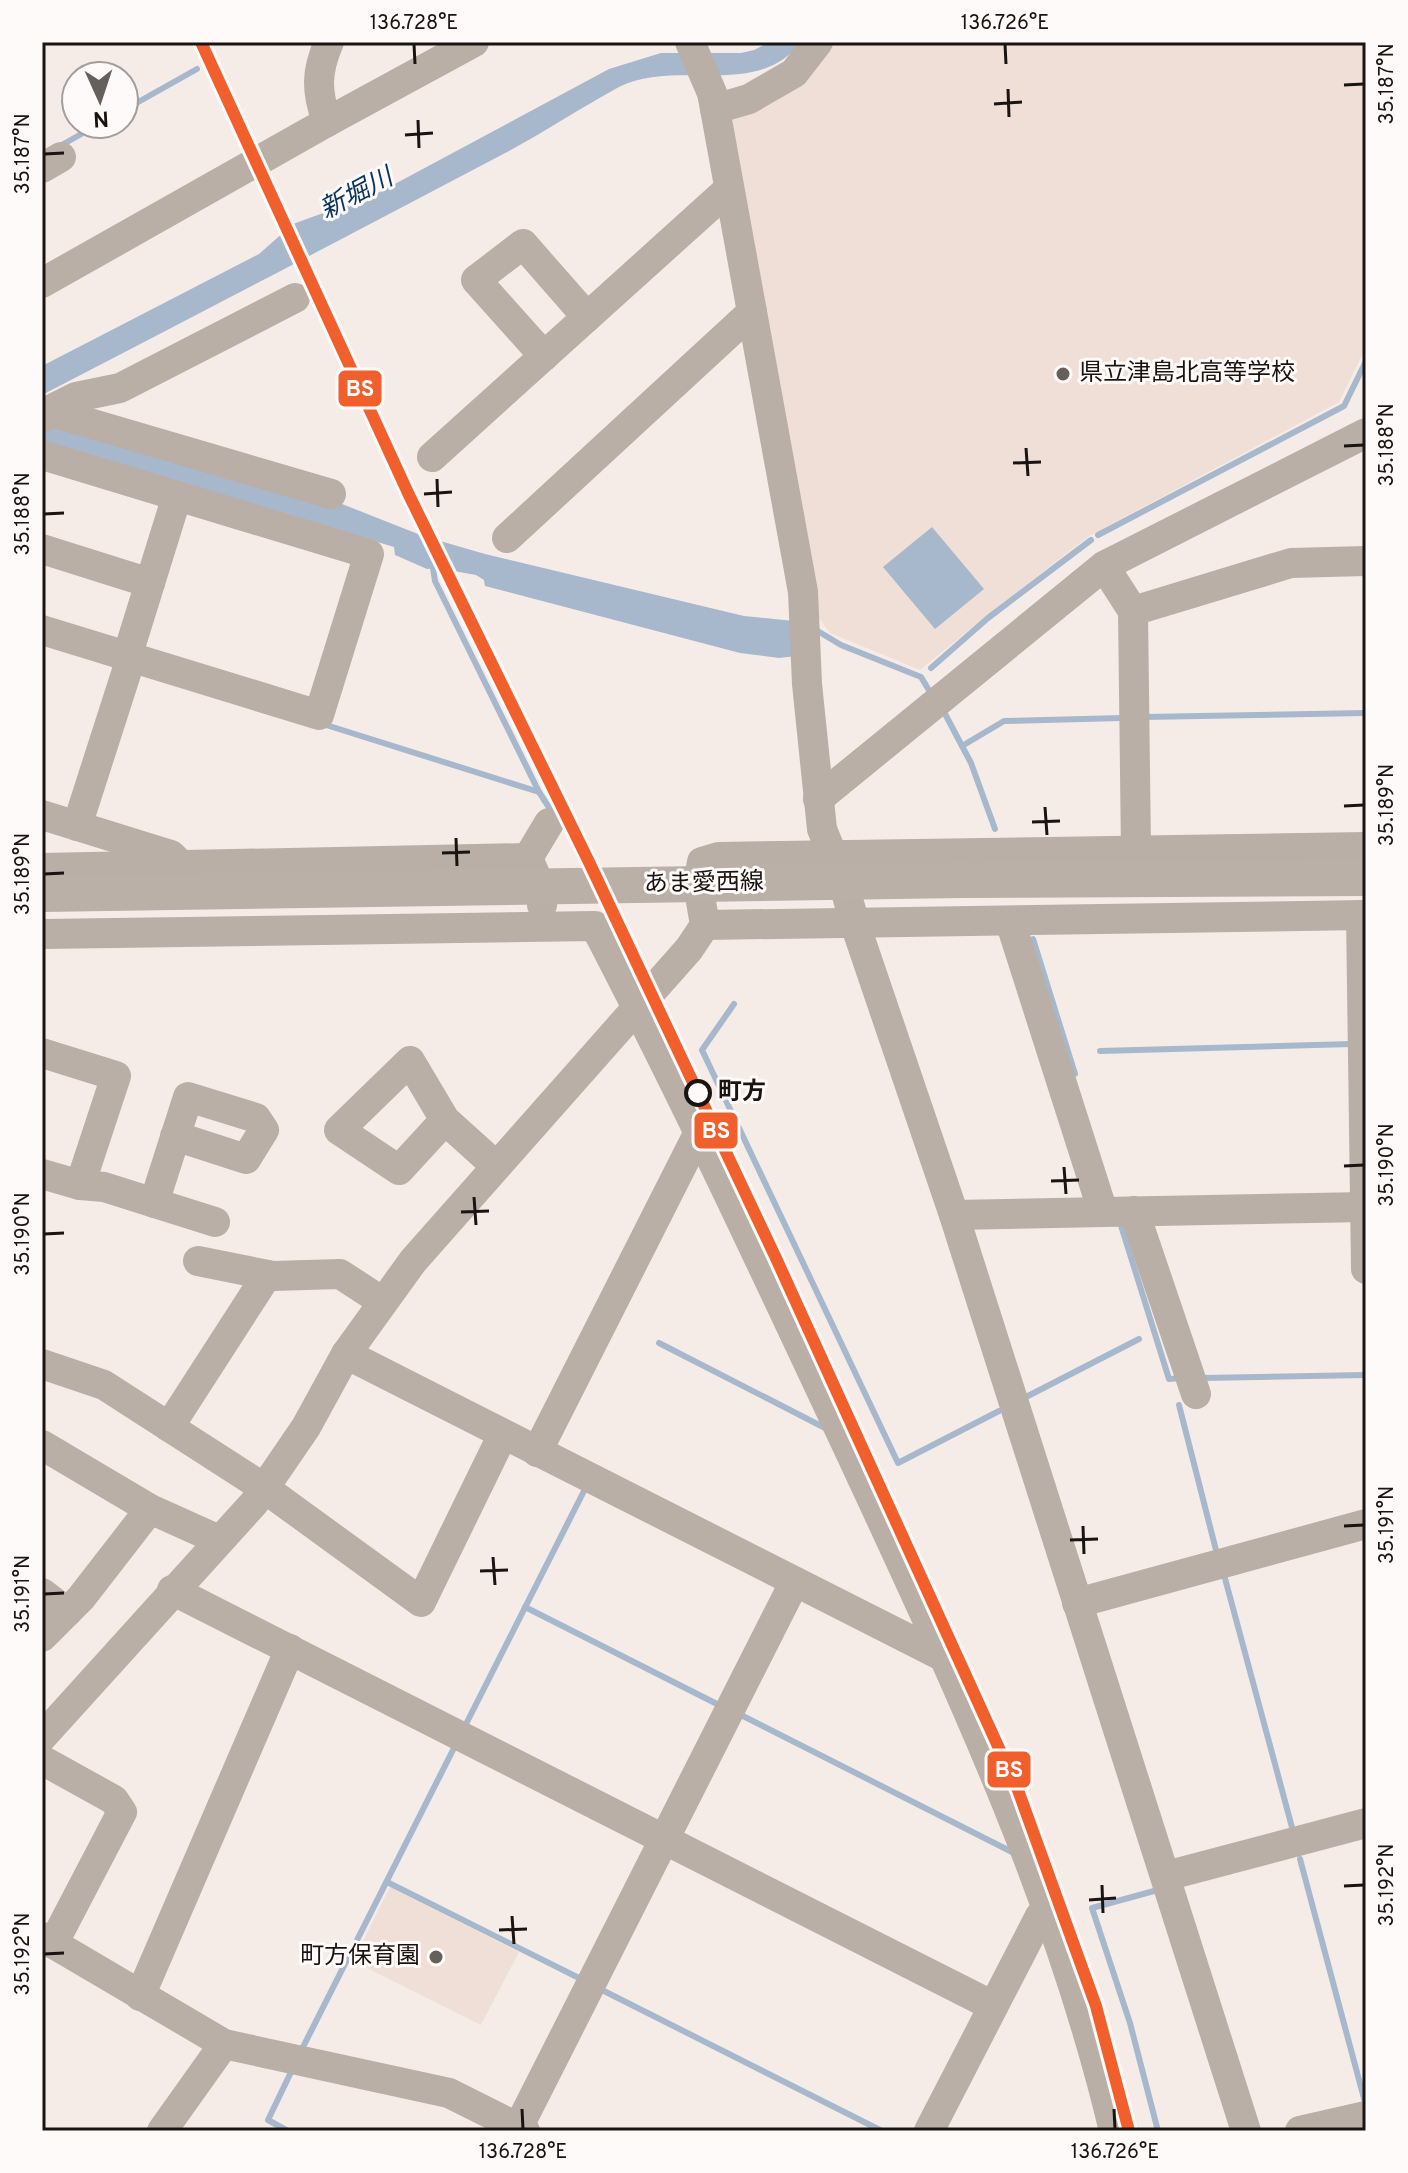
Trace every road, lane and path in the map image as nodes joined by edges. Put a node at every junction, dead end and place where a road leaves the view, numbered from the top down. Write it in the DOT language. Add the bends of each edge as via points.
graph roads {
  1 [pos="329,42"];
  2 [pos="474,42"];
  3 [pos="818,42"];
  4 [pos="691,46"];
  5 [pos="713,101"];
  6 [pos="327,122"];
  7 [pos="729,189"];
  8 [pos="42,283"];
  9 [pos="295,298"];
  10 [pos="752,312"];
  11 [pos="587,317"];
  12 [pos="544,356"];
  13 [pos="45,415"];
  14 [pos="1366,433"];
  15 [pos="42,455"];
  16 [pos="432,457"];
  17 [pos="331,494"];
  18 [pos="177,496"];
  19 [pos="507,538"];
  20 [pos="42,549"];
  21 [pos="1366,561"];
  22 [pos="1104,566"];
  23 [pos="150,583"];
  24 [pos="1133,611"];
  25 [pos="42,630"];
  26 [pos="129,657"];
  27 [pos="818,799"];
  28 [pos="42,815"];
  29 [pos="549,823"];
  30 [pos="81,827"];
  31 [pos="1366,847"];
  32 [pos="1136,851"];
  33 [pos="833,854"];
  34 [pos="528,858"];
  35 [pos="396,861"];
  36 [pos="181,866"];
  37 [pos="56,868"];
  38 [pos="1366,878"];
  39 [pos="42,894"];
  40 [pos="1363,915"];
  41 [pos="854,921"];
  42 [pos="1010,921"];
  43 [pos="705,925"];
  44 [pos="538,927"];
  45 [pos="398,929"];
  46 [pos="44,940"];
  47 [pos="637,1005"];
  48 [pos="42,1053"];
  49 [pos="445,1120"];
  50 [pos="698,1134"];
  51 [pos="175,1136"];
  52 [pos="496,1166"];
  53 [pos="42,1174"];
  54 [pos="80,1185"];
  55 [pos="154,1203"];
  56 [pos="1365,1207"];
  57 [pos="1119,1212"];
  58 [pos="954,1215"];
  59 [pos="215,1222"];
  60 [pos="198,1261"];
  61 [pos="1366,1269"];
  62 [pos="267,1275"];
  63 [pos="383,1302"];
  64 [pos="346,1354"];
  65 [pos="42,1364"];
  66 [pos="1192,1383"];
  67 [pos="169,1427"];
  68 [pos="503,1434"];
  69 [pos="42,1445"];
  70 [pos="537,1452"];
  71 [pos="264,1488"];
  72 [pos="150,1509"];
  73 [pos="1366,1524"];
  74 [pos="219,1540"];
  75 [pos="794,1583"];
  76 [pos="172,1590"];
  77 [pos="42,1593"];
  78 [pos="1077,1603"];
  79 [pos="67,1612"];
  80 [pos="42,1637"];
  81 [pos="290,1649"];
  82 [pos="946,1658"];
  83 [pos="42,1737"];
  84 [pos="42,1760"];
  85 [pos="1366,1823"];
  86 [pos="664,1838"];
  87 [pos="1166,1876"];
  88 [pos="1048,1910"];
  89 [pos="48,1941"];
  90 [pos="140,1996"];
  91 [pos="993,2006"];
  92 [pos="224,2044"];
  93 [pos="1366,2116"];
  94 [pos="521,2129"];
  95 [pos="162,2131"];
  96 [pos="929,2131"];
  97 [pos="1114,2131"];
  98 [pos="1246,2131"];
  99 [pos="1300,2131"];
  1 -- 6 [label="street" via="318,96"];
  2 -- 6 [label="street"];
  3 -- 5 [label="street" via="794,73 749,99"];
  4 -- 5 [label="street"];
  5 -- 7 [label="street"];
  6 -- 8 [label="street"];
  7 -- 10 [label="street"];
  7 -- 11 [label="street"];
  9 -- 13 [label="street" via="120,388 76,397"];
  10 -- 19 [label="street"];
  10 -- 27 [label="street" via="803,592"];
  11 -- 12 [label="street"];
  11 -- 12 [label="street" via="523,244 476,280"];
  12 -- 16 [label="street"];
  13 -- 17 [label="street"];
  14 -- 22 [label="street"];
  15 -- 18 [label="street"];
  18 -- 23 [label="street"];
  18 -- 26 [label="street" via="369,554 319,715"];
  20 -- 23 [label="street"];
  21 -- 24 [label="street" via="1291,563"];
  22 -- 24 [label="street"];
  22 -- 27 [label="street"];
  23 -- 26 [label="street"];
  24 -- 32 [label="street"];
  25 -- 26 [label="street"];
  26 -- 30 [label="street"];
  27 -- 33 [label="street" via="822,829"];
  28 -- 30 [label="street"];
  29 -- 34 [label="street"];
  30 -- 36 [label="street" via="171,855"];
  30 -- 37 [label="street"];
  31 -- 32 [label="street"];
  32 -- 33 [label="street"];
  33 -- 41 [label="street"];
  33 -- 43 [label="street" via="702,862 698,884"];
  34 -- 35 [label="street"];
  34 -- 44 [label="street" via="543,893"];
  35 -- 36 [label="street"];
  35 -- 45 [label="street"];
  36 -- 37 [label="street"];
  38 -- 39 [label="main road, あま愛西線"];
  40 -- 42 [label="street"];
  40 -- 56 [label="street"];
  41 -- 42 [label="street"];
  41 -- 43 [label="street"];
  41 -- 58 [label="street"];
  42 -- 57 [label="street"];
  43 -- 47 [label="street"];
  44 -- 45 [label="street"];
  44 -- 47 [label="street" via="595,926"];
  45 -- 46 [label="street"];
  47 -- 50 [label="street"];
  47 -- 52 [label="street"];
  48 -- 54 [label="street" via="116,1076"];
  49 -- 52 [label="street"];
  50 -- 70 [label="street"];
  50 -- 82 [label="street"];
  51 -- 55 [label="street"];
  52 -- 63 [label="street"];
  53 -- 54 [label="street"];
  54 -- 55 [label="street"];
  55 -- 59 [label="street"];
  56 -- 57 [label="street"];
  56 -- 61 [label="street"];
  57 -- 58 [label="street"];
  57 -- 66 [label="street"];
  58 -- 78 [label="street"];
  60 -- 62 [label="street"];
  62 -- 63 [label="street" via="340,1274"];
  62 -- 67 [label="street"];
  63 -- 64 [label="street"];
  64 -- 68 [label="street"];
  64 -- 71 [label="street"];
  65 -- 67 [label="street" via="104,1385"];
  67 -- 71 [label="street"];
  68 -- 70 [label="street"];
  68 -- 71 [label="street" via="421,1602"];
  69 -- 72 [label="street"];
  70 -- 75 [label="street"];
  71 -- 74 [label="street"];
  72 -- 74 [label="street"];
  72 -- 79 [label="street"];
  73 -- 78 [label="street"];
  74 -- 76 [label="street"];
  75 -- 82 [label="street"];
  75 -- 86 [label="street"];
  76 -- 81 [label="street"];
  76 -- 83 [label="street"];
  77 -- 79 [label="street"];
  78 -- 87 [label="street"];
  79 -- 80 [label="street"];
  81 -- 86 [label="street"];
  81 -- 90 [label="street"];
  82 -- 88 [label="street"];
  84 -- 89 [label="street" via="114,1800 122,1812"];
  85 -- 87 [label="street"];
  86 -- 91 [label="street"];
  86 -- 94 [label="street"];
  87 -- 98 [label="street"];
  88 -- 91 [label="street"];
  88 -- 97 [label="street"];
  89 -- 90 [label="street"];
  90 -- 92 [label="street"];
  91 -- 96 [label="street"];
  92 -- 94 [label="street" via="449,2093"];
  92 -- 95 [label="street"];
  93 -- 99 [label="street"];
}
